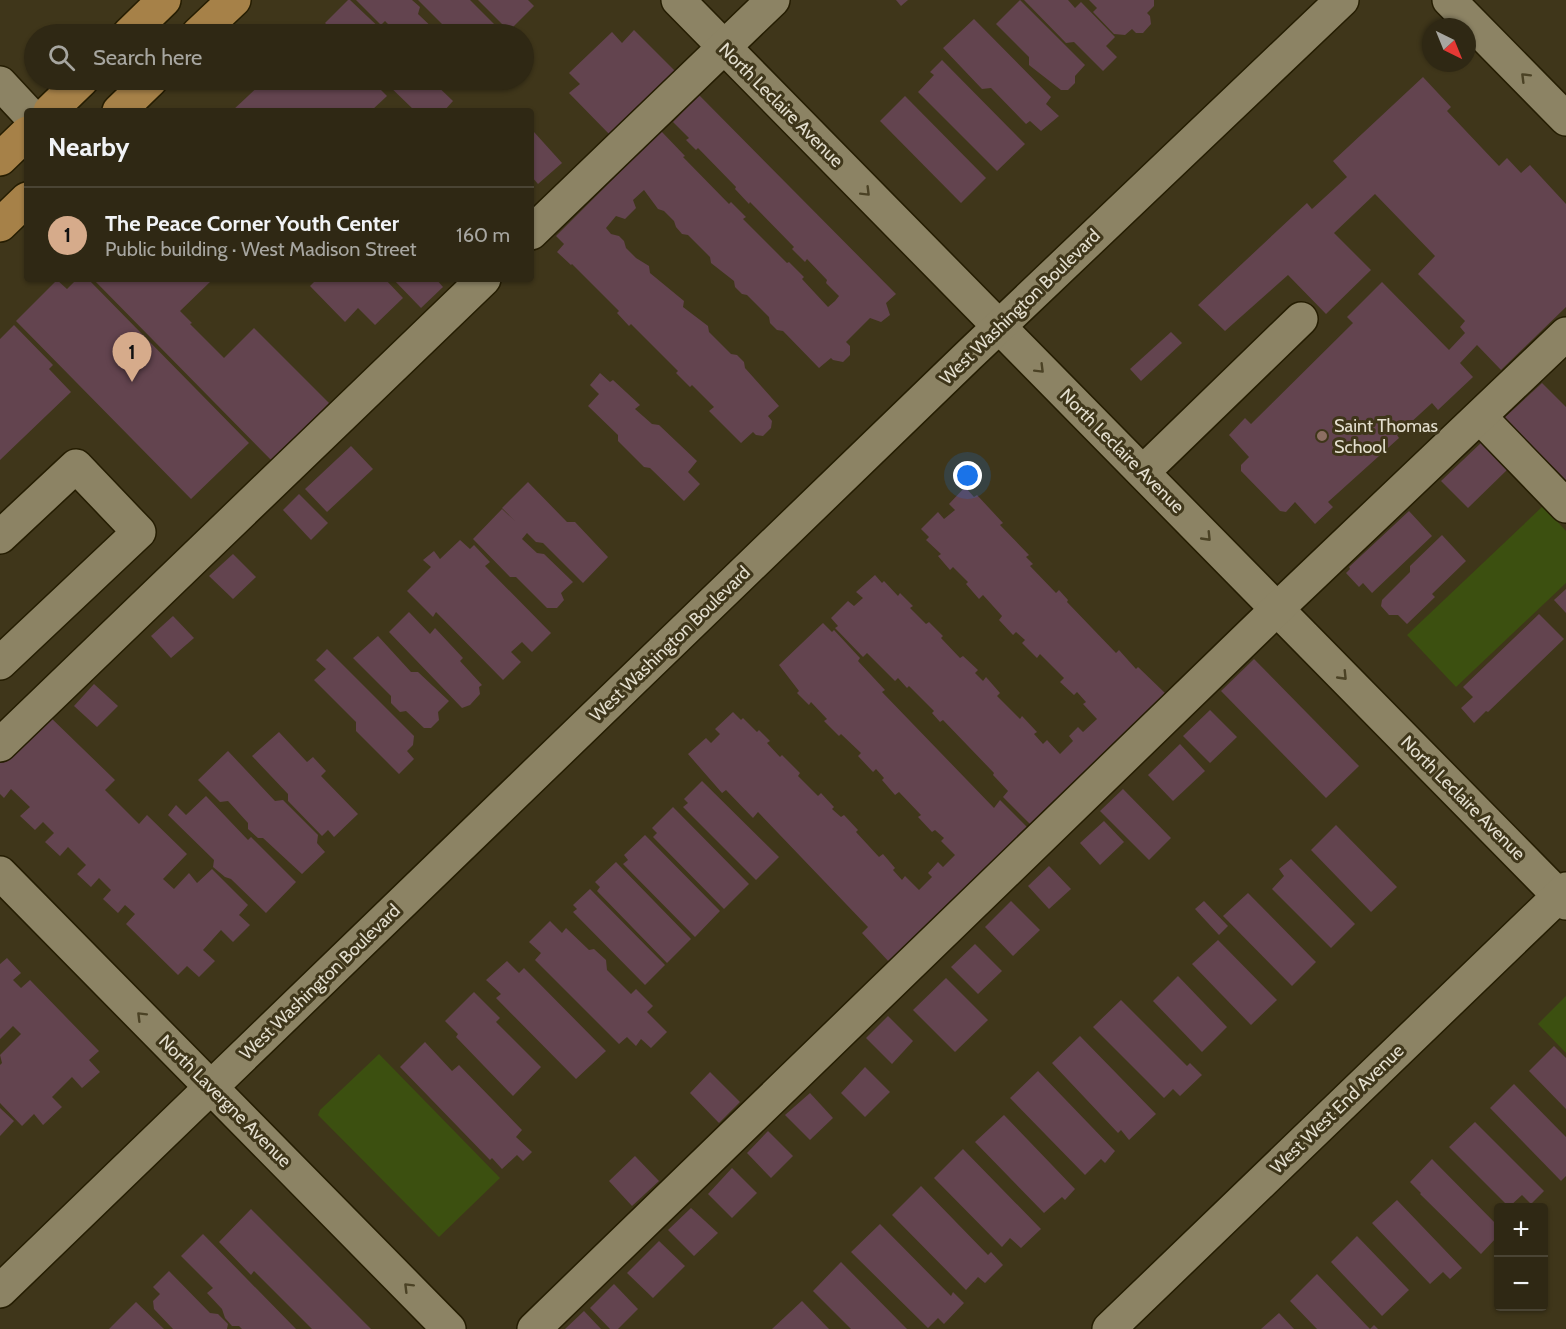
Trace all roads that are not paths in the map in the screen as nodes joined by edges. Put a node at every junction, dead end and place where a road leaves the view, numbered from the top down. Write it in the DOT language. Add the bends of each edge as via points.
graph roads {
  1 [pos="165,0"];
  2 [pos="234,0"];
  3 [pos="678,0"];
  4 [pos="773,0"];
  5 [pos="1342,0"];
  6 [pos="1449,0"];
  7 [pos="140,24"];
  8 [pos="209,24"];
  9 [pos="724,47"];
  10 [pos="0,82"];
  11 [pos="72,90"];
  12 [pos="141,90"];
  13 [pos="24,108"];
  14 [pos="53,108"];
  15 [pos="122,108"];
  16 [pos="1566,119"];
  17 [pos="24,136"];
  18 [pos="0,159"];
  19 [pos="24,203"];
  20 [pos="0,225"];
  21 [pos="534,231"];
  22 [pos="481,282"];
  23 [pos="1301,319"];
  24 [pos="999,327"];
  25 [pos="1566,334"];
  26 [pos="1480,417"];
  27 [pos="1143,472"];
  28 [pos="1566,506"];
  29 [pos="0,537"];
  30 [pos="1277,609"];
  31 [pos="0,663"];
  32 [pos="0,745"];
  33 [pos="0,873"];
  34 [pos="1564,896"];
  35 [pos="211,1087"];
  36 [pos="0,1291"];
  37 [pos="449,1329"];
  38 [pos="534,1329"];
  39 [pos="1109,1329"];
  1 -- 7 [label="main road"];
  2 -- 8 [label="main road"];
  3 -- 9 [label="street, North Leclaire Avenue"];
  4 -- 9 [label="street"];
  5 -- 24 [label="street, West Washington Boulevard"];
  16 -- 6 [label="street, one-way"];
  9 -- 21 [label="street"];
  9 -- 24 [label="street, North Leclaire Avenue, one-way"];
  10 -- 13 [label="street"];
  11 -- 14 [label="main road"];
  12 -- 15 [label="main road"];
  17 -- 18 [label="main road"];
  19 -- 20 [label="main road"];
  22 -- 32 [label="street"];
  23 -- 27 [label="street"];
  24 -- 27 [label="street, North Leclaire Avenue, one-way"];
  24 -- 35 [label="street, West Washington Boulevard"];
  25 -- 26 [label="street"];
  26 -- 28 [label="street"];
  26 -- 30 [label="street"];
  27 -- 30 [label="street, North Leclaire Avenue, one-way"];
  29 -- 31 [label="street" via="76,466 139,532"];
  30 -- 34 [label="street, North Leclaire Avenue, one-way"];
  30 -- 38 [label="street"];
  35 -- 33 [label="street, North Lavergne Avenue, one-way"];
  34 -- 39 [label="street, West West End Avenue"];
  35 -- 36 [label="street, West Washington Boulevard"];
  37 -- 35 [label="street, North Lavergne Avenue, one-way"];
}
